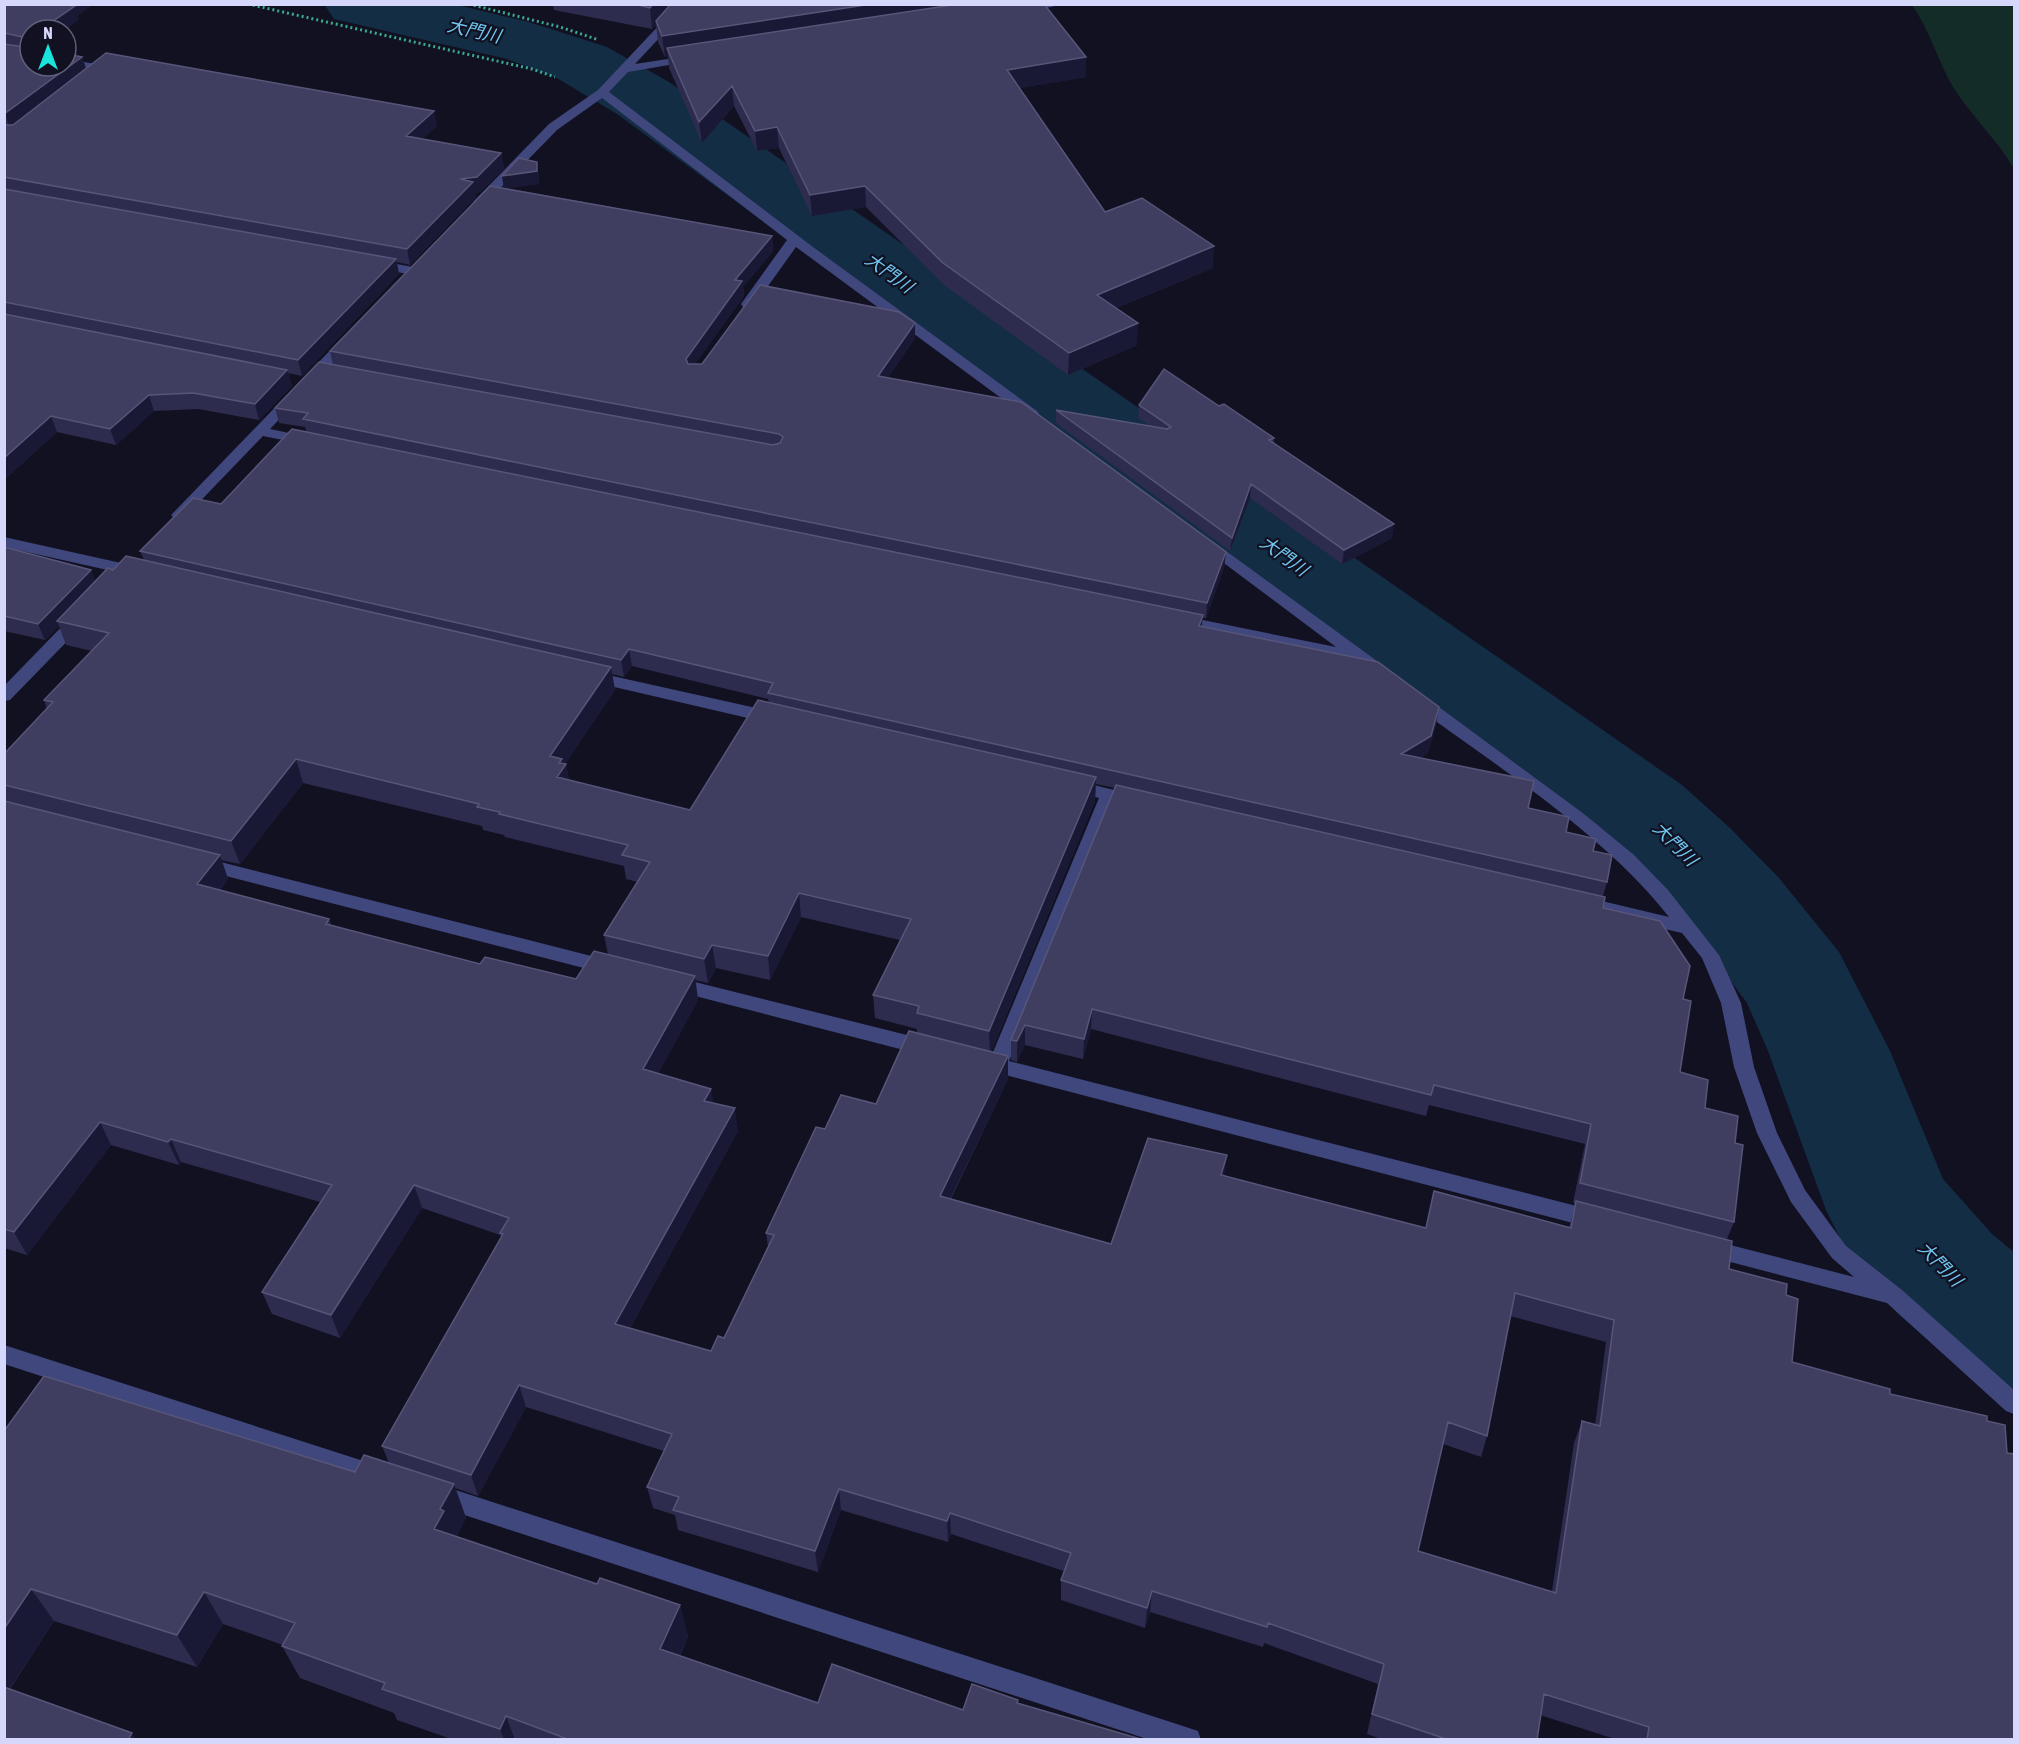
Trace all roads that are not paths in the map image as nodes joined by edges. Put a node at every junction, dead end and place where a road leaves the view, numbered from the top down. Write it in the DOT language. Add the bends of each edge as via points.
graph roads {
  1 [pos="686,4"];
  2 [pos="1059,4"];
  3 [pos="1012,11"];
  4 [pos="706,57"];
  5 [pos="78,64"];
  6 [pos="624,69"];
  7 [pos="84,81"];
  8 [pos="602,92"];
  9 [pos="471,212"];
  10 [pos="795,239"];
  11 [pos="367,263"];
  12 [pos="398,288"];
  13 [pos="739,317"];
  14 [pos="358,329"];
  15 [pos="319,370"];
  16 [pos="342,374"];
  17 [pos="1045,424"];
  18 [pos="260,431"];
  19 [pos="318,443"];
  20 [pos="168,526"];
  21 [pos="1188,530"];
  22 [pos="4,542"];
  23 [pos="150,575"];
  24 [pos="86,612"];
  25 [pos="1162,616"];
  26 [pos="1361,657"];
  27 [pos="571,671"];
  28 [pos="4,696"];
  29 [pos="793,722"];
  30 [pos="1062,784"];
  31 [pos="1109,794"];
  32 [pos="1155,805"];
  33 [pos="178,857"];
  34 [pos="1560,898"];
  35 [pos="1688,928"];
  36 [pos="628,972"];
  37 [pos="662,981"];
  38 [pos="997,1066"];
  39 [pos="1618,1225"];
  40 [pos="1687,1243"];
  41 [pos="1894,1296"];
  42 [pos="4,1354"];
  43 [pos="2014,1404"];
  44 [pos="1189,1740"];
  1 -- 6 [label="street"];
  2 -- 3 [label="street"];
  4 -- 6 [label="street"];
  5 -- 7 [label="street" via="102,68"];
  6 -- 8 [label="street"];
  8 -- 9 [label="street" via="553,127"];
  8 -- 10 [label="street"];
  10 -- 13 [label="street"];
  10 -- 17 [label="street"];
  11 -- 12 [label="street" via="417,267"];
  14 -- 15 [label="street"];
  15 -- 16 [label="street"];
  15 -- 18 [label="street" via="301,382"];
  18 -- 19 [label="street"];
  18 -- 20 [label="street"];
  21 -- 26 [label="street"];
  22 -- 23 [label="street"];
  24 -- 28 [label="street"];
  25 -- 26 [label="street"];
  26 -- 35 [label="street" via="1587,825 1628,860"];
  27 -- 29 [label="street"];
  30 -- 31 [label="street"];
  31 -- 32 [label="street"];
  31 -- 38 [label="street"];
  33 -- 36 [label="street"];
  34 -- 35 [label="street"];
  35 -- 41 [label="street" via="1710,955 1731,1003 1744,1067 1763,1122 1798,1196 1839,1251"];
  37 -- 38 [label="street"];
  38 -- 39 [label="street"];
  40 -- 41 [label="street"];
  41 -- 43 [label="street"];
  42 -- 44 [label="street"];
}
